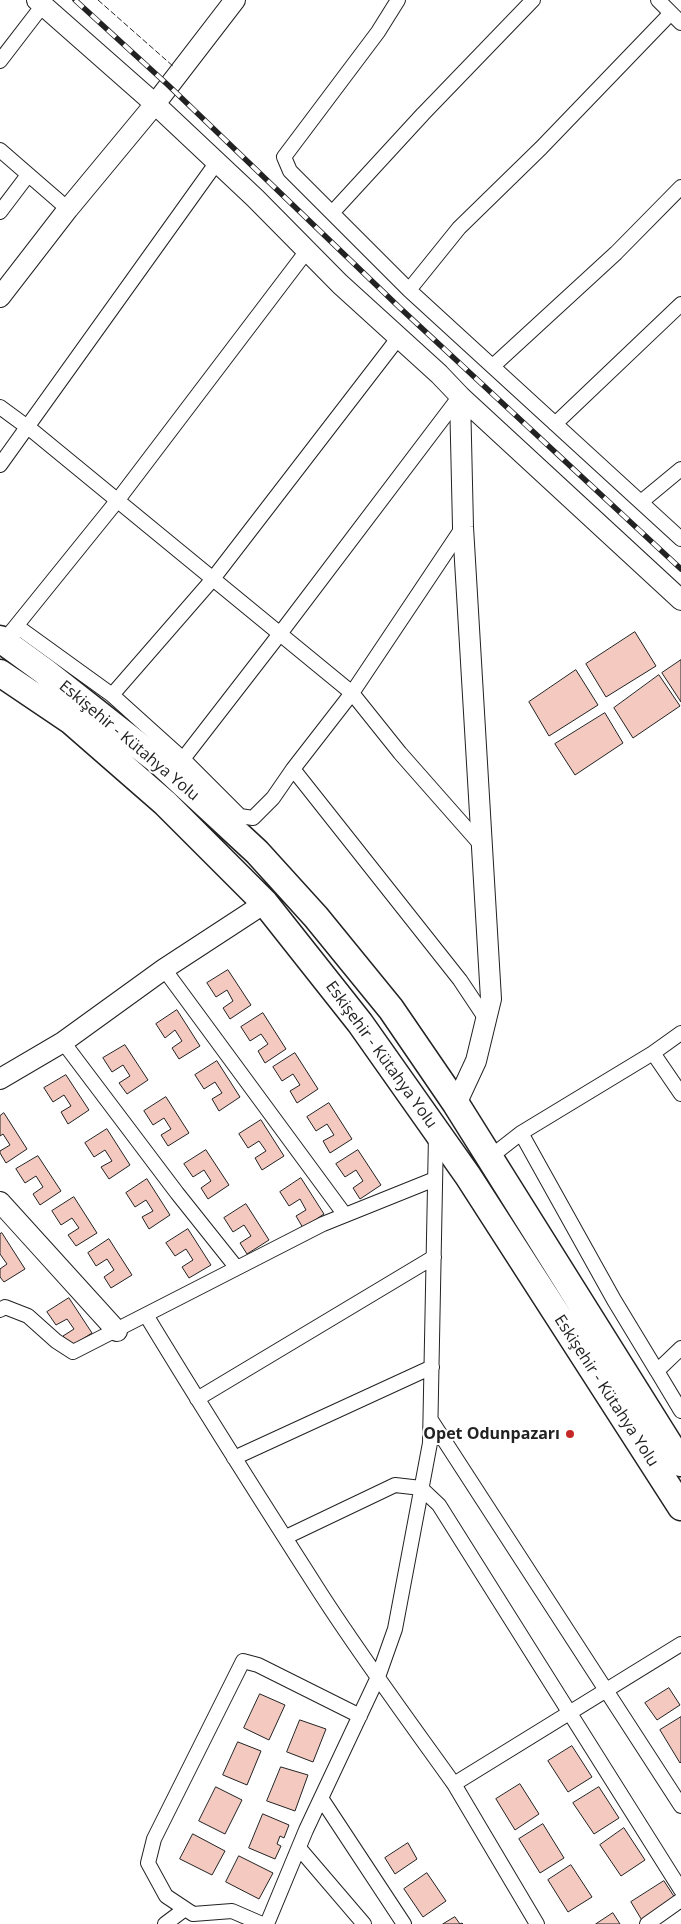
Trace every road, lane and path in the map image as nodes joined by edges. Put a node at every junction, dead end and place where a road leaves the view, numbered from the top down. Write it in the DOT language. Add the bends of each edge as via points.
graph roads {
  1 [pos="235,0"];
  2 [pos="398,0"];
  3 [pos="533,0"];
  4 [pos="658,0"];
  5 [pos="40,2"];
  6 [pos="671,13"];
  7 [pos="681,23"];
  8 [pos="0,61"];
  9 [pos="155,104"];
  10 [pos="0,150"];
  11 [pos="216,162"];
  12 [pos="28,175"];
  13 [pos="681,187"];
  14 [pos="68,209"];
  15 [pos="0,212"];
  16 [pos="332,213"];
  17 [pos="306,252"];
  18 [pos="409,290"];
  19 [pos="0,297"];
  20 [pos="681,304"];
  21 [pos="399,337"];
  22 [pos="493,366"];
  23 [pos="460,396"];
  24 [pos="0,407"];
  25 [pos="555,424"];
  26 [pos="27,427"];
  27 [pos="0,465"];
  28 [pos="681,469"];
  29 [pos="116,501"];
  30 [pos="641,502"];
  31 [pos="463,527"];
  32 [pos="681,539"];
  33 [pos="212,580"];
  34 [pos="681,600"];
  35 [pos="279,635"];
  36 [pos="4,637"];
  37 [pos="0,673"];
  38 [pos="352,693"];
  39 [pos="112,695"];
  40 [pos="183,759"];
  41 [pos="294,769"];
  42 [pos="482,846"];
  43 [pos="265,903"];
  44 [pos="164,969"];
  45 [pos="486,1019"];
  46 [pos="681,1033"];
  47 [pos="63,1042"];
  48 [pos="653,1052"];
  49 [pos="0,1079"];
  50 [pos="681,1094"];
  51 [pos="456,1104"];
  52 [pos="436,1131"];
  53 [pos="521,1133"];
  54 [pos="489,1158"];
  55 [pos="435,1179"];
  56 [pos="0,1202"];
  57 [pos="345,1215"];
  58 [pos="434,1257"];
  59 [pos="236,1267"];
  60 [pos="0,1310"];
  61 [pos="146,1315"];
  62 [pos="117,1331"];
  63 [pos="681,1348"];
  64 [pos="432,1367"];
  65 [pos="656,1371"];
  66 [pos="197,1399"];
  67 [pos="681,1411"];
  68 [pos="431,1420"];
  69 [pos="234,1458"];
  70 [pos="681,1463"];
  71 [pos="421,1488"];
  72 [pos="681,1507"];
  73 [pos="286,1537"];
  74 [pos="681,1644"];
  75 [pos="378,1678"];
  76 [pos="606,1690"];
  77 [pos="569,1713"];
  78 [pos="360,1716"];
  79 [pos="454,1784"];
  80 [pos="321,1798"];
  81 [pos="681,1806"];
  82 [pos="298,1848"];
  83 [pos="681,1890"];
  84 [pos="681,1900"];
  85 [pos="185,1909"];
  86 [pos="165,1924"];
  87 [pos="262,1924"];
  88 [pos="267,1924"];
  89 [pos="364,1924"];
  90 [pos="404,1924"];
  91 [pos="537,1924"];
  92 [pos="647,1924"];
  1 -- 9 [label="street"];
  2 -- 16 [label="street" via="378,32 284,157 290,171"];
  3 -- 16 [label="street"];
  4 -- 6 [label="street"];
  5 -- 8 [label="street"];
  5 -- 9 [label="street"];
  6 -- 7 [label="street"];
  6 -- 18 [label="street" via="459,228"];
  9 -- 11 [label="street"];
  9 -- 14 [label="street"];
  10 -- 12 [label="street"];
  11 -- 17 [label="street"];
  11 -- 26 [label="street"];
  12 -- 14 [label="street"];
  12 -- 15 [label="street"];
  13 -- 22 [label="street" via="616,253"];
  14 -- 19 [label="street"];
  16 -- 18 [label="street"];
  17 -- 21 [label="street"];
  17 -- 29 [label="street"];
  18 -- 22 [label="street"];
  20 -- 25 [label="street"];
  21 -- 23 [label="street"];
  21 -- 33 [label="street"];
  22 -- 25 [label="street"];
  23 -- 31 [label="street"];
  23 -- 34 [label="street"];
  23 -- 35 [label="street"];
  24 -- 26 [label="street"];
  25 -- 30 [label="street"];
  26 -- 27 [label="street"];
  26 -- 29 [label="street"];
  28 -- 30 [label="street"];
  29 -- 33 [label="street"];
  29 -- 36 [label="street"];
  30 -- 32 [label="street"];
  31 -- 38 [label="street"];
  31 -- 42 [label="street"];
  33 -- 35 [label="street"];
  33 -- 39 [label="street"];
  35 -- 38 [label="street"];
  35 -- 40 [label="street"];
  36 -- 39 [label="street" via="22,630"];
  36 -- 51 [label="highway, Eskişehir - Kütahya Yolu" via="162,764 257,852 316,917 391,1009"];
  37 -- 43 [label="highway, Eskişehir - Kütahya Yolu" via="71,721 165,803"];
  38 -- 41 [label="street"];
  38 -- 42 [label="street"];
  39 -- 40 [label="street"];
  40 -- 41 [label="street" via="240,816 253,818 273,798"];
  41 -- 45 [label="street" via="460,980"];
  42 -- 45 [label="street" via="491,999"];
  43 -- 44 [label="street"];
  43 -- 52 [label="highway, Eskişehir - Kütahya Yolu" via="360,1023"];
  44 -- 47 [label="street"];
  44 -- 57 [label="street"];
  45 -- 51 [label="street" via="476,1061"];
  46 -- 48 [label="street"];
  47 -- 49 [label="street"];
  47 -- 59 [label="street"];
  48 -- 50 [label="street"];
  48 -- 53 [label="street"];
  51 -- 54 [label="highway, Eskişehir - Kütahya Yolu"];
  52 -- 55 [label="street"];
  52 -- 72 [label="highway, Eskişehir - Kütahya Yolu"];
  53 -- 54 [label="street"];
  53 -- 65 [label="street"];
  54 -- 70 [label="highway, Eskişehir - Kütahya Yolu"];
  55 -- 57 [label="street"];
  55 -- 58 [label="street"];
  56 -- 62 [label="street"];
  57 -- 59 [label="street"];
  58 -- 64 [label="street"];
  58 -- 66 [label="street"];
  59 -- 61 [label="street"];
  60 -- 62 [label="street" via="5,1307 28,1316 73,1352"];
  61 -- 62 [label="street"];
  61 -- 66 [label="street"];
  63 -- 65 [label="street"];
  64 -- 68 [label="street"];
  64 -- 69 [label="street"];
  65 -- 67 [label="street"];
  66 -- 69 [label="street"];
  68 -- 71 [label="street"];
  68 -- 76 [label="street"];
  69 -- 73 [label="street"];
  71 -- 73 [label="street" via="395,1485"];
  71 -- 75 [label="street" via="395,1629"];
  71 -- 77 [label="street" via="439,1505"];
  73 -- 75 [label="street"];
  74 -- 76 [label="street"];
  75 -- 78 [label="street"];
  75 -- 79 [label="street"];
  76 -- 77 [label="street"];
  76 -- 81 [label="street"];
  77 -- 79 [label="street"];
  77 -- 83 [label="street"];
  78 -- 80 [label="street"];
  78 -- 85 [label="street" via="266,1669 242,1661 154,1839 148,1863 166,1896"];
  79 -- 91 [label="street"];
  80 -- 82 [label="street"];
  80 -- 90 [label="street"];
  82 -- 88 [label="street"];
  82 -- 89 [label="street"];
  84 -- 92 [label="street"];
  85 -- 86 [label="street"];
  85 -- 87 [label="street" via="194,1914 232,1911"];
}
